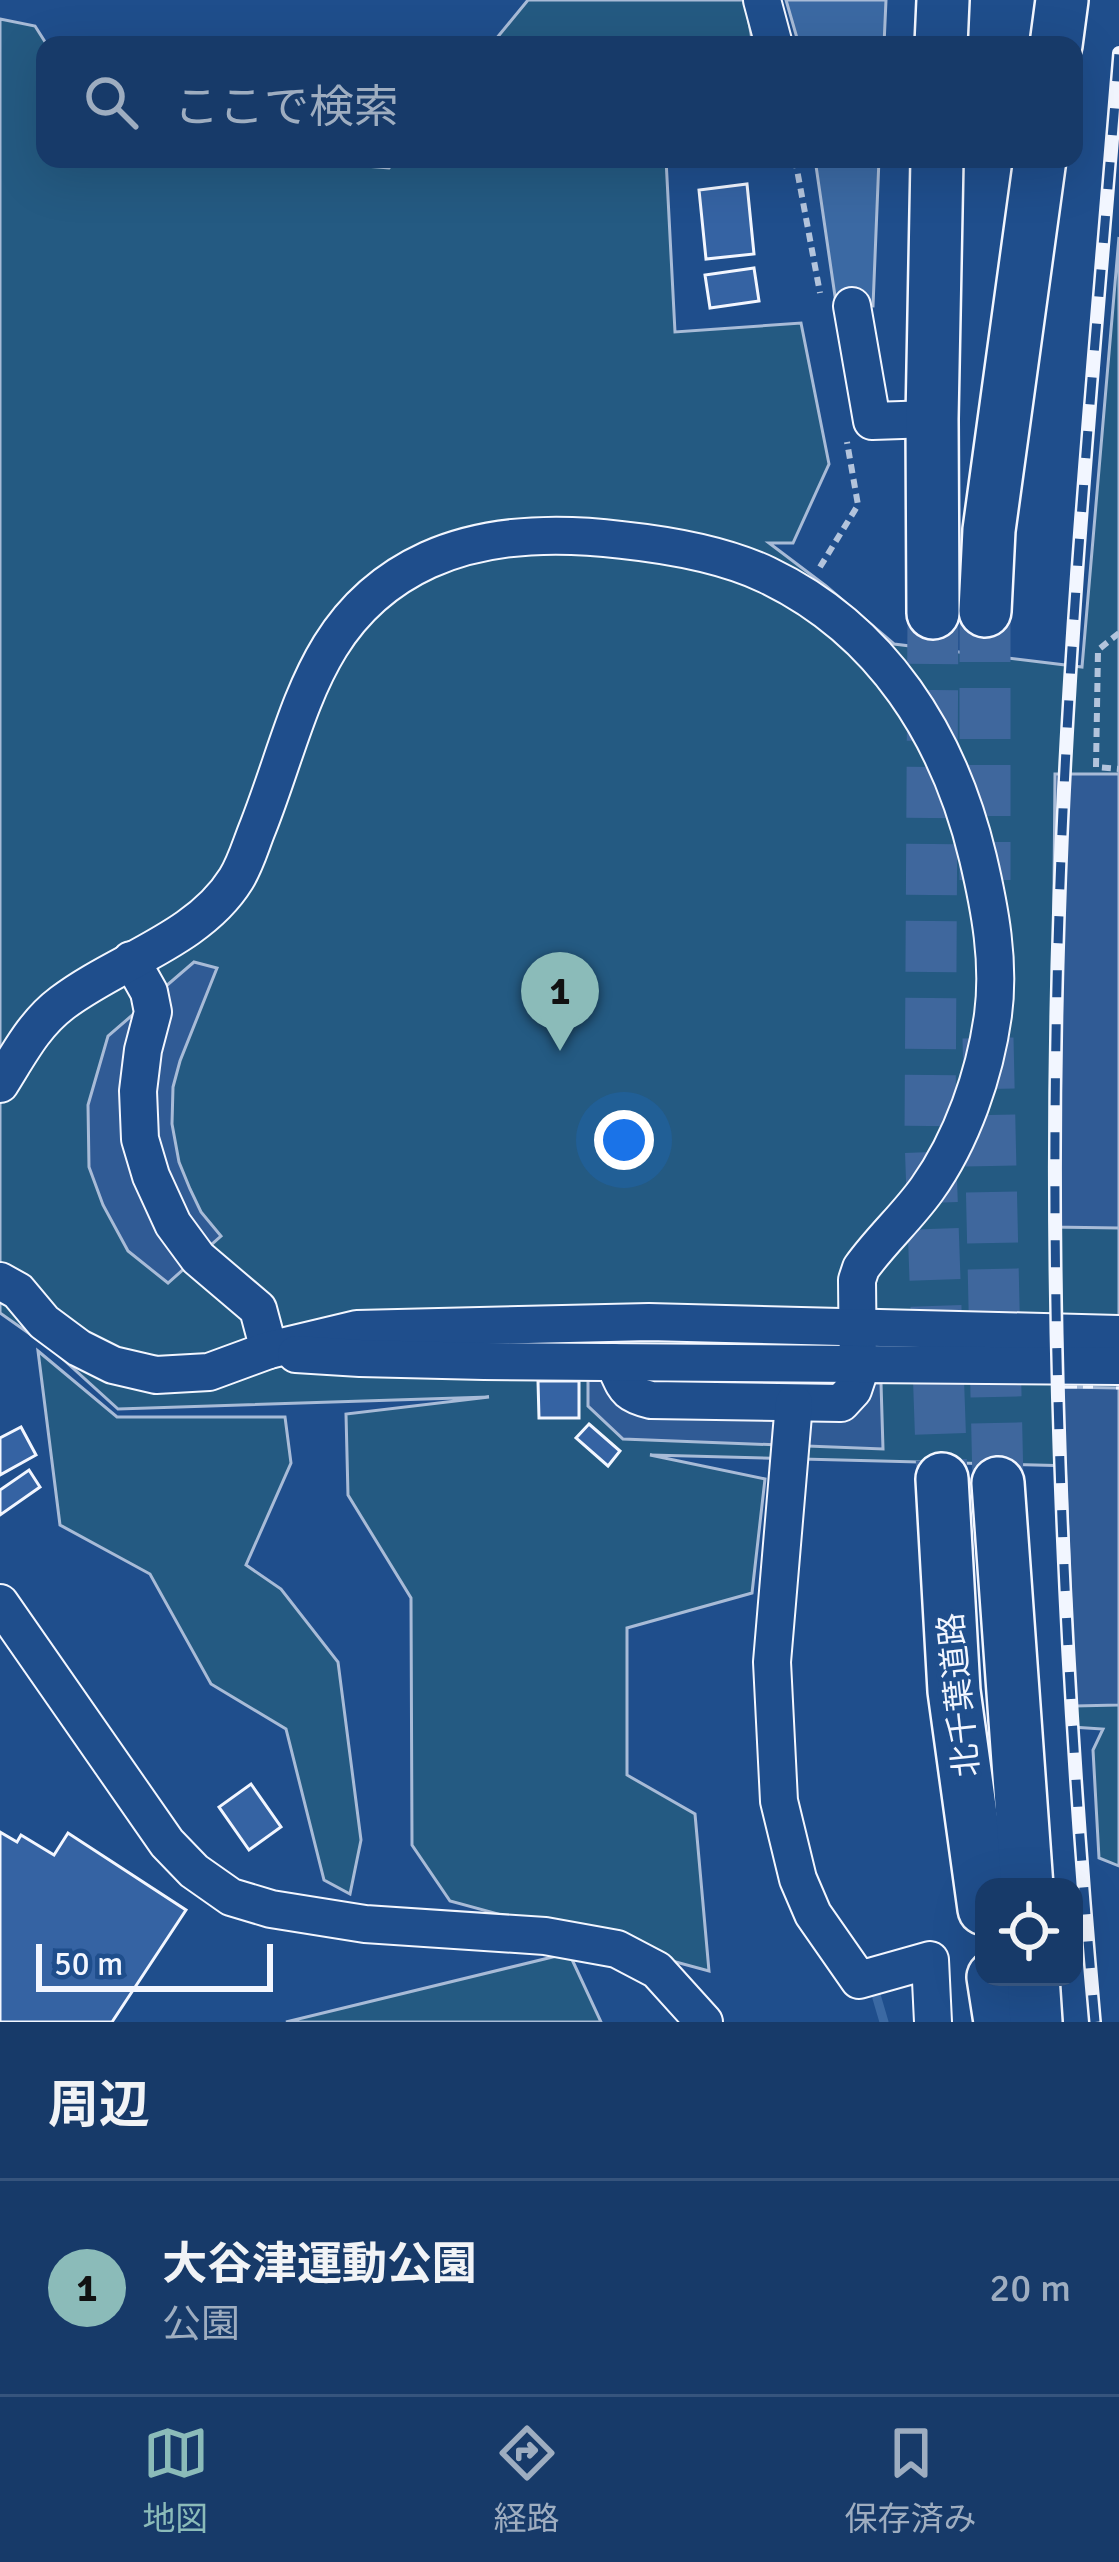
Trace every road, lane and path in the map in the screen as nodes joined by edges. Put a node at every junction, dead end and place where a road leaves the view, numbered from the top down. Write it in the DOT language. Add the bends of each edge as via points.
graph roads {
  1 [pos="762,0"];
  2 [pos="943,0"];
  3 [pos="1062,0"];
  4 [pos="772,36"];
  5 [pos="941,36"];
  6 [pos="1057,36"];
  7 [pos="937,168"];
  8 [pos="1039,168"];
  9 [pos="852,306"];
  10 [pos="932,419"];
  11 [pos="858,505"];
  12 [pos="802,595"];
  13 [pos="985,611"];
  14 [pos="933,613"];
  15 [pos="1119,633"];
  16 [pos="1119,769"];
  17 [pos="131,960"];
  18 [pos="0,1084"];
  19 [pos="0,1281"];
  20 [pos="857,1327"];
  21 [pos="1119,1334"];
  22 [pos="269,1350"];
  23 [pos="614,1362"];
  24 [pos="858,1364"];
  25 [pos="1119,1366"];
  26 [pos="794,1403"];
  27 [pos="942,1479"];
  28 [pos="998,1484"];
  29 [pos="0,1603"];
  30 [pos="980,1878"];
  31 [pos="1026,1878"];
  32 [pos="994,1986"];
  33 [pos="1034,1986"];
  34 [pos="704,2022"];
  35 [pos="933,2022"];
  36 [pos="1000,2022"];
  37 [pos="1036,2022"];
  1 -- 4 [label="street"];
  2 -- 5 [label="highway"];
  3 -- 6 [label="highway"];
  7 -- 10 [label="highway"];
  8 -- 13 [label="highway"];
  9 -- 10 [label="street" via="872,421"];
  10 -- 14 [label="highway"];
  11 -- 12 [label="path"];
  12 -- 17 [label="street" via="732,562 575,534 528,536 430,559 344,622 305,694 238,876 187,927"];
  12 -- 20 [label="street" via="900,683 948,767 986,893 996,978 972,1098 928,1188 861,1268"];
  15 -- 16 [label="path" via="1098,650 1096,767"];
  17 -- 18 [label="street" via="32,1030"];
  17 -- 22 [label="street" via="153,1012 137,1091 151,1176 198,1258 258,1309"];
  19 -- 22 [label="street" via="79,1348 112,1364 156,1375 209,1372"];
  20 -- 21 [label="street"];
  20 -- 22 [label="street" via="358,1329"];
  20 -- 24 [label="street"];
  22 -- 23 [label="street"];
  23 -- 24 [label="street"];
  23 -- 26 [label="street" via="633,1396"];
  24 -- 25 [label="street"];
  24 -- 26 [label="street" via="853,1390 841,1402"];
  26 -- 35 [label="street" via="772,1663 779,1801 813,1914 859,1980 930,1960"];
  27 -- 30 [label="highway, 北千葉道路" via="954,1691"];
  28 -- 31 [label="highway, 北千葉道路"];
  29 -- 34 [label="street" via="167,1843 231,1897 365,1924 617,1949 657,1970"];
  32 -- 36 [label="highway"];
  33 -- 37 [label="highway"];
}
